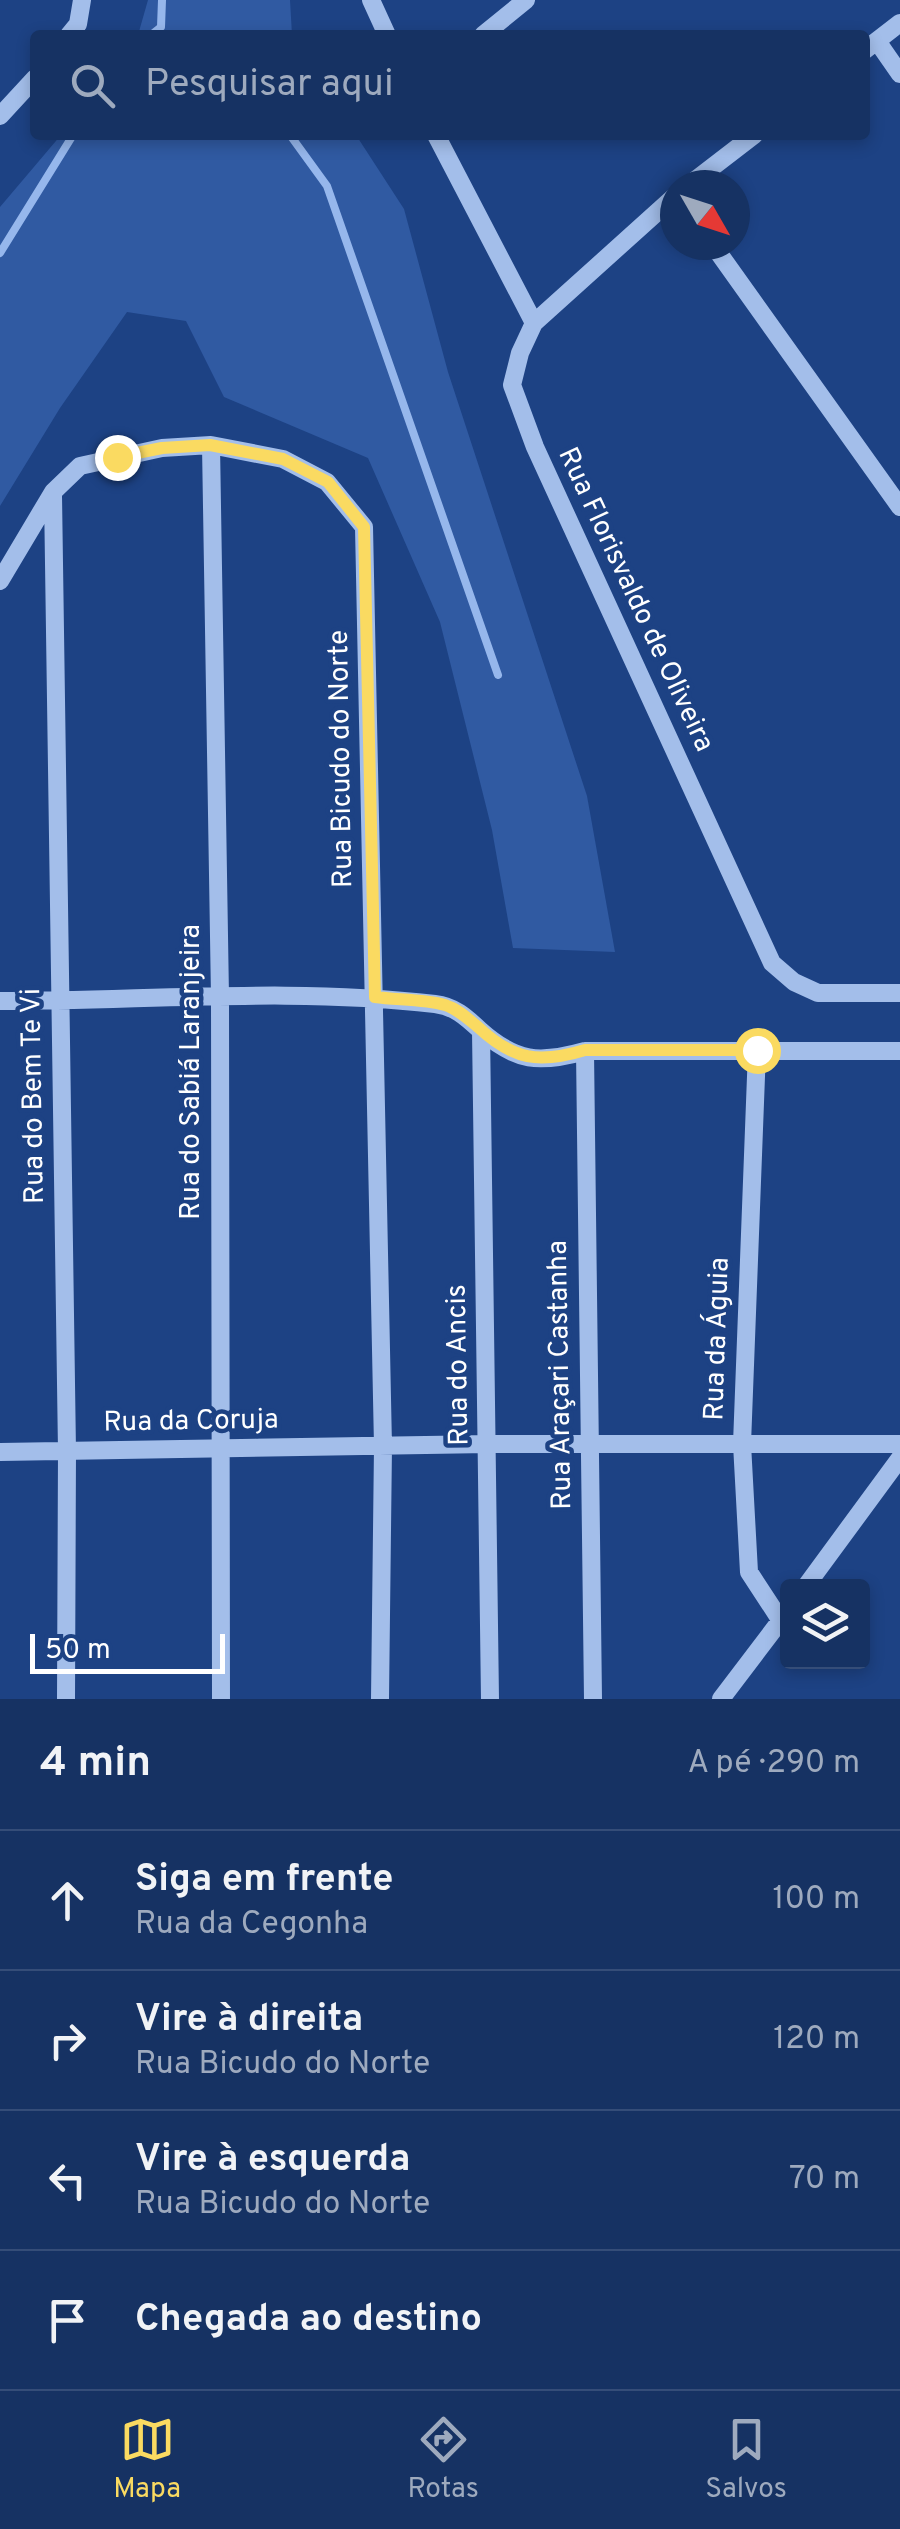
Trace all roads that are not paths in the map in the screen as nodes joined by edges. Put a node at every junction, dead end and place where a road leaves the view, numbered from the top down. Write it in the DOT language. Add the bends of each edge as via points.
graph roads {
  1 [pos="82,0"];
  2 [pos="372,0"];
  3 [pos="526,0"];
  4 [pos="900,22"];
  5 [pos="73,30"];
  6 [pos="386,30"];
  7 [pos="489,30"];
  8 [pos="871,46"];
  9 [pos="900,74"];
  10 [pos="30,83"];
  11 [pos="0,116"];
  12 [pos="439,140"];
  13 [pos="748,140"];
  14 [pos="708,170"];
  15 [pos="660,209"];
  16 [pos="725,260"];
  17 [pos="534,322"];
  18 [pos="210,445"];
  19 [pos="52,492"];
  20 [pos="900,506"];
  21 [pos="0,581"];
  22 [pos="900,994"];
  23 [pos="375,997"];
  24 [pos="220,998"];
  25 [pos="0,1001"];
  26 [pos="60,1001"];
  27 [pos="481,1031"];
  28 [pos="585,1050"];
  29 [pos="757,1050"];
  30 [pos="900,1051"];
  31 [pos="488,1444"];
  32 [pos="742,1444"];
  33 [pos="900,1444"];
  34 [pos="589,1445"];
  35 [pos="383,1446"];
  36 [pos="221,1450"];
  37 [pos="68,1451"];
  38 [pos="0,1452"];
  39 [pos="900,1458"];
  40 [pos="811,1579"];
  41 [pos="780,1611"];
  42 [pos="780,1621"];
  43 [pos="66,1699"];
  44 [pos="222,1699"];
  45 [pos="380,1699"];
  46 [pos="490,1699"];
  47 [pos="592,1699"];
  48 [pos="722,1699"];
  1 -- 5 [label="street"];
  2 -- 6 [label="street"];
  3 -- 7 [label="street"];
  4 -- 8 [label="street"];
  8 -- 9 [label="street"];
  10 -- 11 [label="street"];
  12 -- 17 [label="street"];
  13 -- 14 [label="street"];
  15 -- 17 [label="street"];
  16 -- 20 [label="street"];
  17 -- 22 [label="street, Rua Florisvaldo de Oliveira" via="512,385 534,446 772,963 818,993"];
  18 -- 19 [label="street, Rua Bicudo do Norte" via="80,466"];
  18 -- 23 [label="street, Rua Bicudo do Norte" via="283,459 328,482 364,527"];
  18 -- 24 [label="street, Rua do Sabiá Laranjeira"];
  19 -- 21 [label="street, Rua Bicudo do Norte"];
  19 -- 26 [label="street, Rua do Bem Te Vi"];
  23 -- 24 [label="street"];
  23 -- 27 [label="street" via="446,1006"];
  23 -- 35 [label="street, Rua Bicudo do Norte"];
  24 -- 26 [label="street"];
  24 -- 36 [label="street, Rua do Sabiá Laranjeira"];
  25 -- 26 [label="street"];
  26 -- 37 [label="street, Rua do Bem Te Vi"];
  27 -- 28 [label="street" via="503,1049 532,1059"];
  27 -- 31 [label="street, Rua do Ancis"];
  28 -- 29 [label="street"];
  28 -- 34 [label="street, Rua Araçari Castanha"];
  29 -- 30 [label="street"];
  29 -- 32 [label="street, Rua da Águia"];
  31 -- 34 [label="street, Rua da Coruja"];
  31 -- 35 [label="street, Rua da Coruja"];
  31 -- 46 [label="street, Rua do Ancis"];
  32 -- 33 [label="street"];
  32 -- 34 [label="street"];
  32 -- 41 [label="street, Rua da Águia" via="750,1572"];
  34 -- 47 [label="street, Rua Araçari Castanha"];
  35 -- 36 [label="street, Rua da Coruja"];
  35 -- 45 [label="street, Rua Bicudo do Norte"];
  36 -- 37 [label="street, Rua da Coruja"];
  36 -- 44 [label="street, Rua do Sabiá Laranjeira"];
  37 -- 38 [label="street, Rua da Coruja"];
  37 -- 43 [label="street, Rua do Bem Te Vi"];
  39 -- 40 [label="street"];
  42 -- 48 [label="street"];
}
